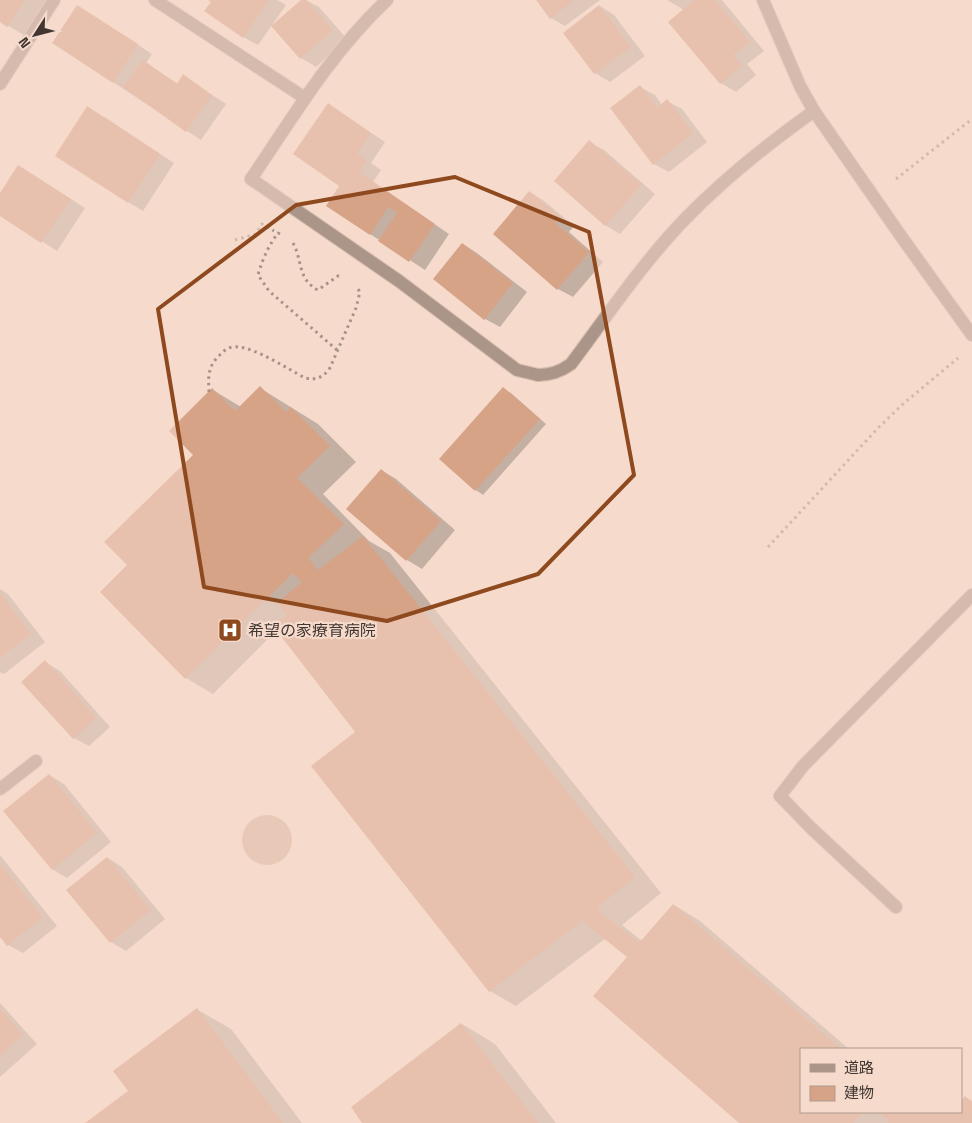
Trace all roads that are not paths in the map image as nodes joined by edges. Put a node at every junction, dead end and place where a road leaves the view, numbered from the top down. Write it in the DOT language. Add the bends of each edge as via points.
graph roads {
  1 [pos="54,0"];
  2 [pos="155,0"];
  3 [pos="387,0"];
  4 [pos="763,0"];
  5 [pos="0,84"];
  6 [pos="305,98"];
  7 [pos="814,111"];
  8 [pos="972,335"];
  9 [pos="972,595"];
  10 [pos="36,761"];
  11 [pos="0,789"];
  12 [pos="896,907"];
  1 -- 5 [label="street"];
  2 -- 6 [label="street"];
  3 -- 6 [label="street" via="342,49"];
  4 -- 7 [label="street" via="796,78"];
  6 -- 7 [label="street" via="251,179 399,281 517,370 538,375 556,373 572,364 640,272 686,218 734,173"];
  7 -- 8 [label="street"];
  9 -- 12 [label="street" via="804,766 780,796"];
  10 -- 11 [label="street"];
}
